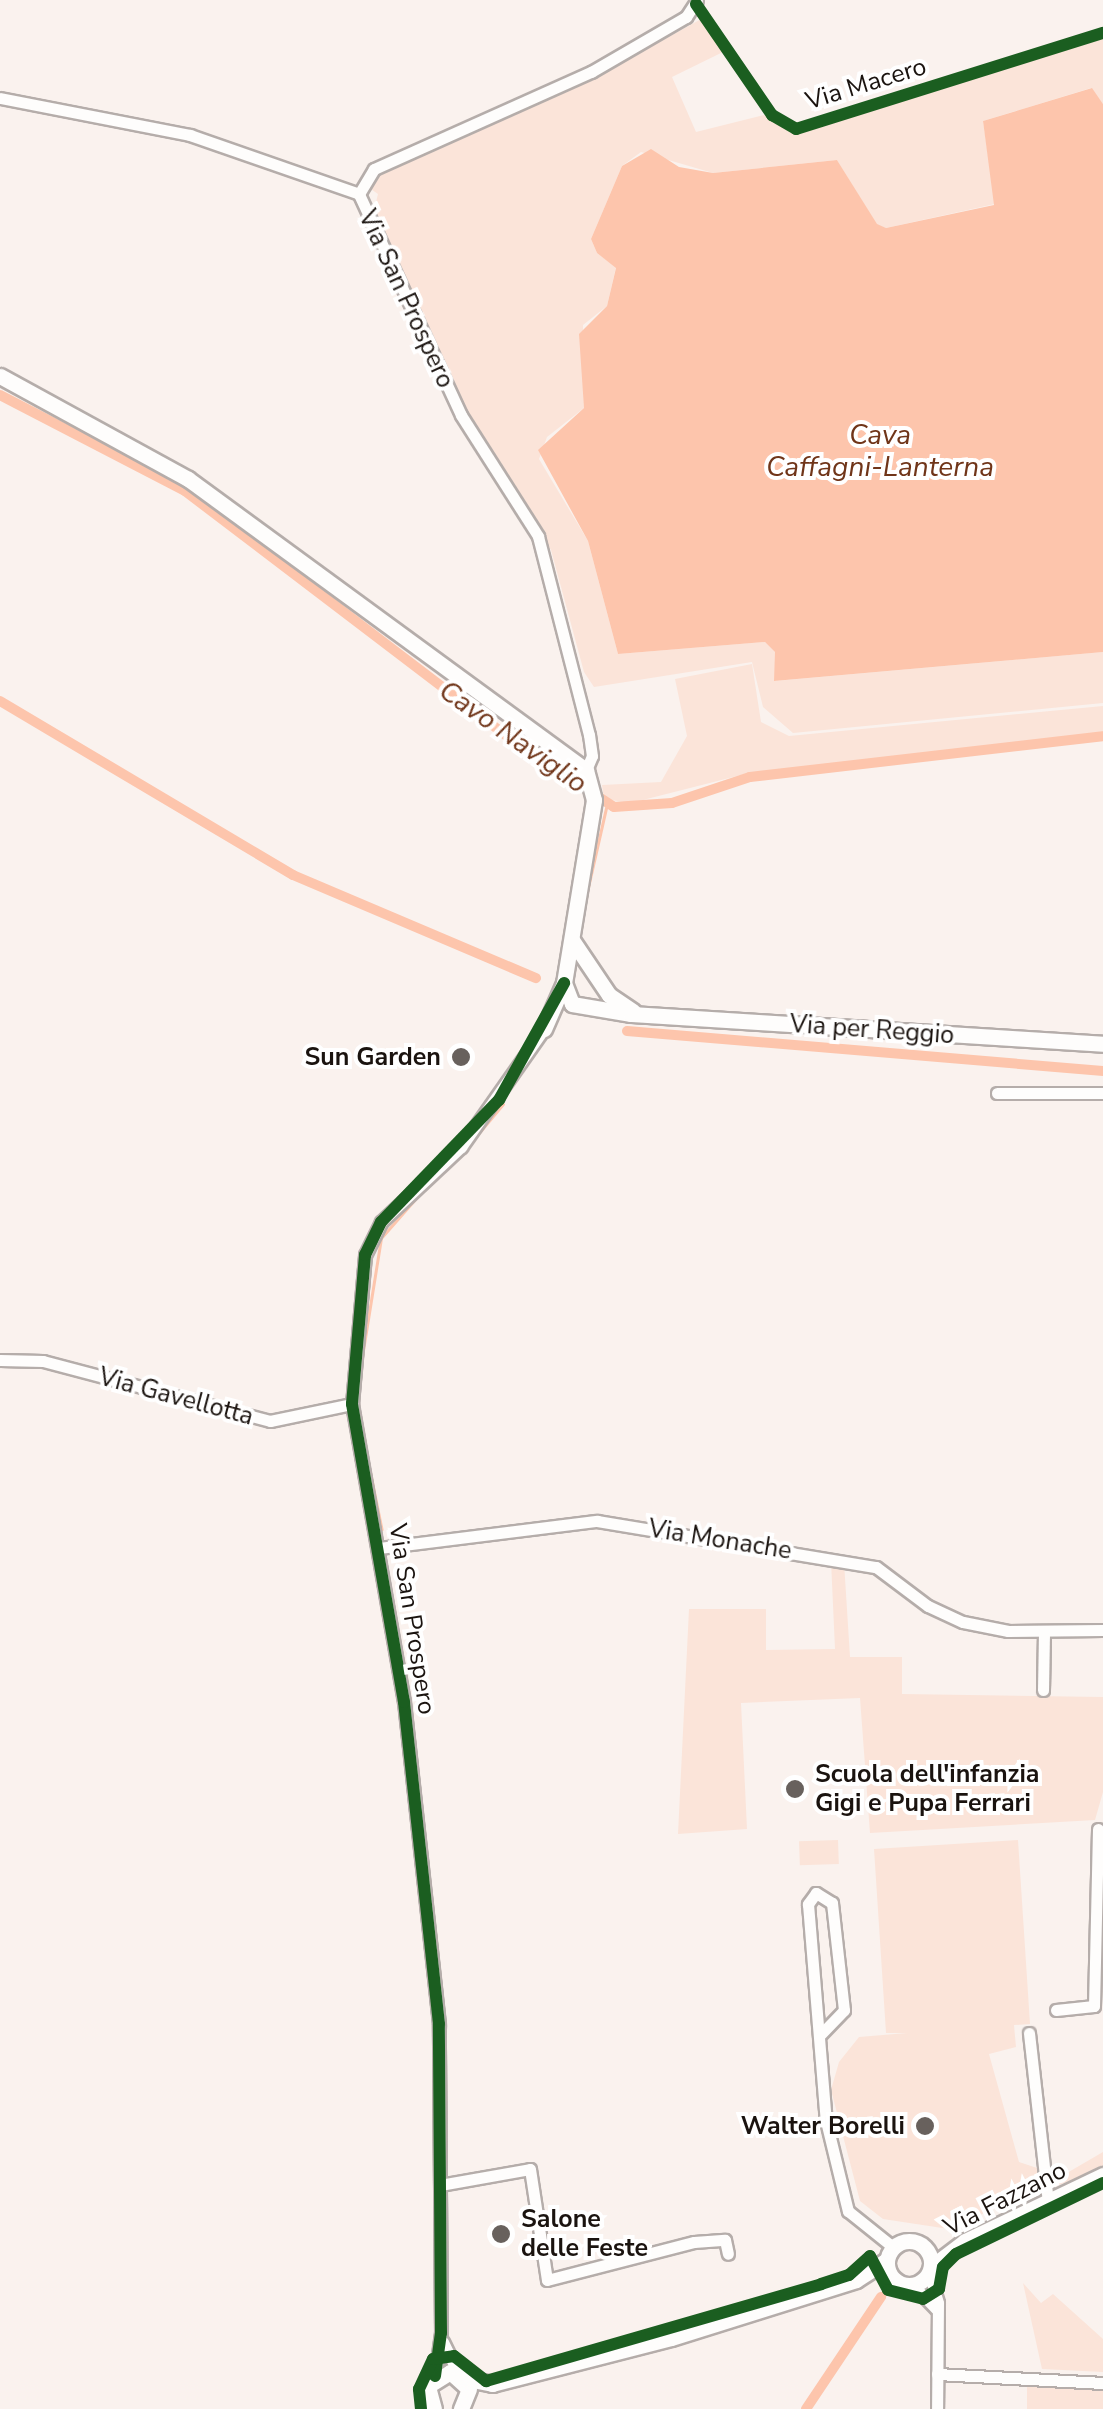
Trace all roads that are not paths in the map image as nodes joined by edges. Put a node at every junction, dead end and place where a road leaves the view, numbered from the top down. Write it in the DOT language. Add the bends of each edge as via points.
graph roads {
  1 [pos="697,0"];
  2 [pos="0,98"];
  3 [pos="359,194"];
  4 [pos="0,376"];
  5 [pos="590,777"];
  6 [pos="571,936"];
  7 [pos="592,969"];
  8 [pos="566,979"];
  9 [pos="604,987"];
  10 [pos="582,1007"];
  11 [pos="641,1014"];
  12 [pos="544,1028"];
  13 [pos="1103,1044"];
  14 [pos="997,1093"];
  15 [pos="1103,1093"];
  16 [pos="0,1360"];
  17 [pos="352,1404"];
  18 [pos="379,1548"];
  19 [pos="1103,1630"];
  20 [pos="1044,1631"];
  21 [pos="1043,1690"];
  22 [pos="1098,1829"];
  23 [pos="1100,1862"];
  24 [pos="1056,2010"];
  25 [pos="1030,2032"];
  26 [pos="821,2034"];
  27 [pos="1103,2175"];
  28 [pos="440,2184"];
  29 [pos="1048,2202"];
  30 [pos="965,2241"];
  31 [pos="917,2242"];
  32 [pos="728,2254"];
  33 [pos="890,2254"];
  34 [pos="930,2270"];
  35 [pos="856,2280"];
  36 [pos="896,2280"];
  37 [pos="913,2285"];
  38 [pos="938,2313"];
  39 [pos="441,2333"];
  40 [pos="938,2374"];
  41 [pos="435,2376"];
  42 [pos="461,2376"];
  43 [pos="518,2378"];
  44 [pos="1103,2383"];
  45 [pos="429,2405"];
  46 [pos="463,2407"];
  47 [pos="937,2409"];
  1 -- 3 [label="street, Via San Prospero" via="686,17 591,72 374,169"];
  2 -- 3 [label="street" via="190,135"];
  3 -- 5 [label="street, Via San Prospero" via="461,415 538,536 587,723"];
  4 -- 5 [label="main road" via="188,478"];
  5 -- 6 [label="main road" via="593,807"];
  6 -- 7 [label="main road"];
  6 -- 8 [label="main road"];
  7 -- 8 [label="main road"];
  7 -- 9 [label="main road"];
  8 -- 10 [label="main road" via="565,994"];
  8 -- 12 [label="main road, Via San Prospero"];
  9 -- 10 [label="main road"];
  9 -- 11 [label="main road" via="615,1002"];
  10 -- 11 [label="main road, Via per Reggio"];
  10 -- 12 [label="main road, Via San Prospero"];
  11 -- 13 [label="main road, Via per Reggio"];
  12 -- 17 [label="street, Via San Prospero" via="460,1147 381,1222 365,1255"];
  14 -- 15 [label="street"];
  16 -- 17 [label="street, Via Gavellotta" via="44,1361 270,1421"];
  17 -- 18 [label="street, Via San Prospero"];
  18 -- 20 [label="street, Via Monache" via="597,1520 876,1567 951,1619"];
  18 -- 28 [label="street, Via San Prospero" via="436,1993"];
  19 -- 20 [label="street, Via Monache"];
  20 -- 21 [label="street"];
  22 -- 23 [label="street"];
  23 -- 24 [label="street" via="1094,2006"];
  25 -- 29 [label="street, Via Fazzano"];
  26 -- 26 [label="street" via="808,1911 816,1893 832,1904 844,2010"];
  26 -- 33 [label="street" via="826,2121 846,2206"];
  27 -- 29 [label="main road, Via Fazzano"];
  28 -- 32 [label="street" via="530,2169 547,2280 694,2242 725,2240"];
  28 -- 39 [label="street, Via San Prospero"];
  29 -- 30 [label="main road, Via Fazzano"];
  30 -- 31 [label="main road, Via Fazzano"];
  30 -- 34 [label="main road, Via Fazzano"];
  31 -- 33 [label="main road, Via Fazzano"];
  31 -- 34 [label="main road, Via Fazzano" via="930,2255"];
  33 -- 35 [label="main road, Via Fazzano"];
  33 -- 36 [label="main road"];
  34 -- 37 [label="main road, Via Fazzano"];
  34 -- 38 [label="street"];
  35 -- 36 [label="main road, Via Fazzano"];
  35 -- 43 [label="main road, Via Fazzano"];
  36 -- 37 [label="main road, Via Fazzano"];
  37 -- 38 [label="street"];
  38 -- 40 [label="street"];
  39 -- 41 [label="street, Via San Prospero"];
  39 -- 42 [label="street, Via San Prospero"];
  40 -- 44 [label="street"];
  40 -- 47 [label="street"];
  41 -- 42 [label="main road, Via Fazzano"];
  41 -- 45 [label="main road"];
  42 -- 43 [label="main road, Via Fazzano" via="487,2384"];
  42 -- 46 [label="main road" via="469,2389"];
  43 -- 46 [label="main road, Via Fazzano"];
}
